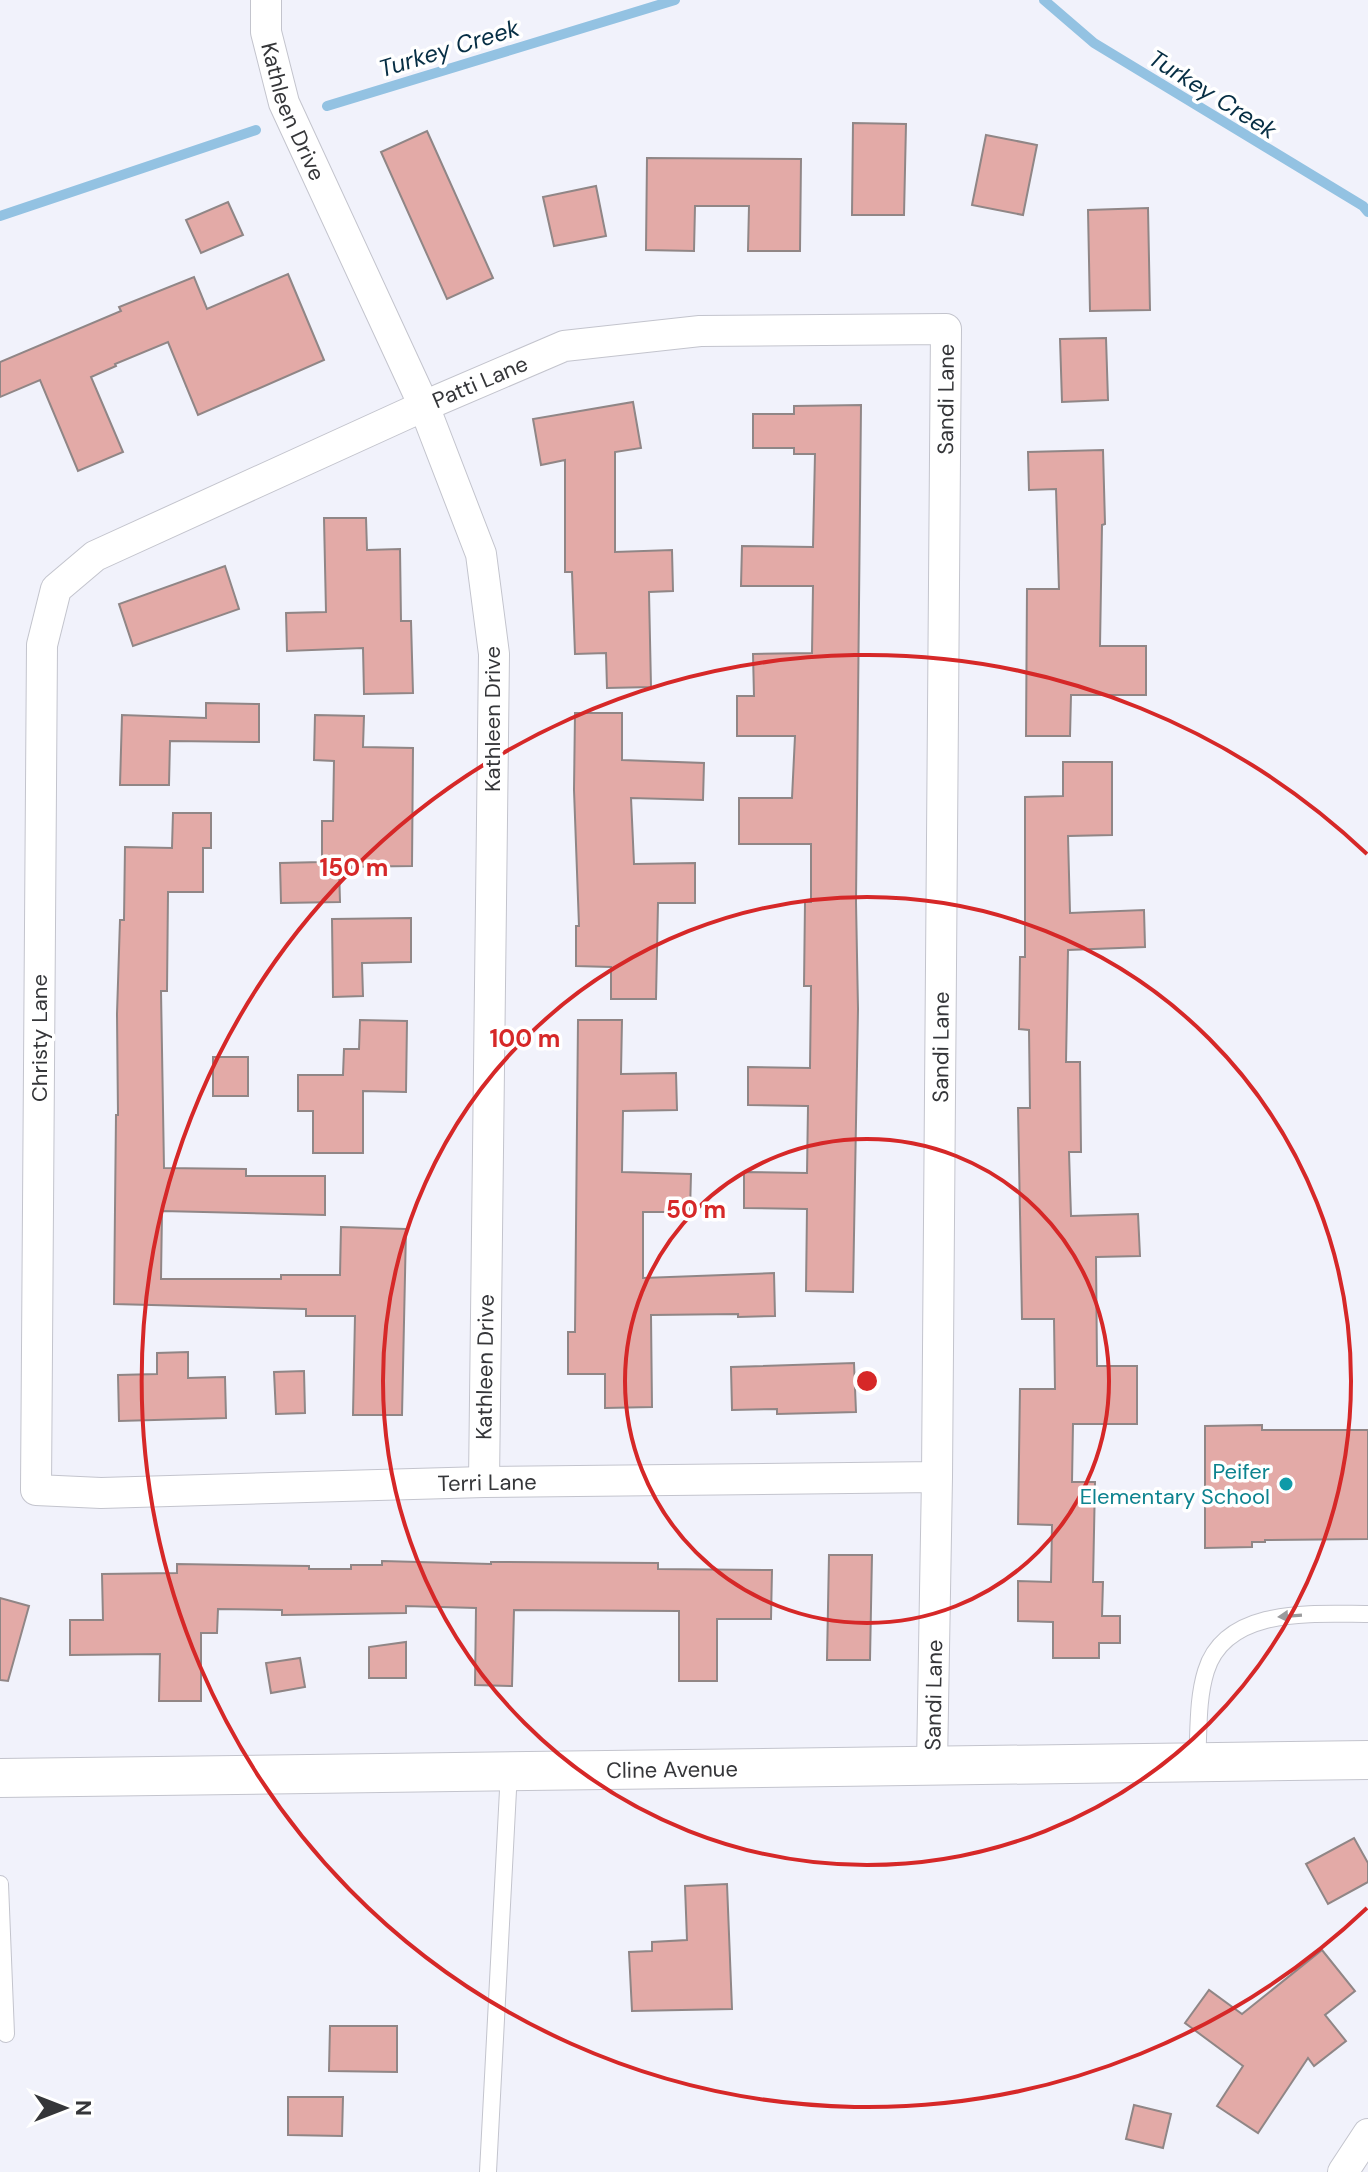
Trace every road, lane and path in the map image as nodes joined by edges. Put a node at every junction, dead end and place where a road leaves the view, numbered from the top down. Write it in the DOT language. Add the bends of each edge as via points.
graph roads {
  1 [pos="266,0"];
  2 [pos="946,329"];
  3 [pos="424,406"];
  4 [pos="56,589"];
  5 [pos="937,1477"];
  6 [pos="484,1482"];
  7 [pos="36,1490"];
  8 [pos="1368,1614"];
  9 [pos="1356,1760"];
  10 [pos="1197,1762"];
  11 [pos="932,1765"];
  12 [pos="509,1769"];
  13 [pos="0,1778"];
  14 [pos="0,1884"];
  15 [pos="6,2034"];
  16 [pos="1368,2134"];
  17 [pos="488,2172"];
  18 [pos="1343,2172"];
  1 -- 3 [label="street, Kathleen Drive" via="266,32 284,103"];
  2 -- 3 [label="street, Patti Lane" via="700,331 564,346"];
  2 -- 5 [label="street, Sandi Lane"];
  3 -- 4 [label="street, Patti Lane" via="95,556"];
  3 -- 6 [label="street, Kathleen Drive" via="481,554 494,654"];
  4 -- 7 [label="street, Christy Lane" via="42,645"];
  5 -- 6 [label="street, Terri Lane"];
  5 -- 11 [label="street, Sandi Lane"];
  6 -- 7 [label="street, Terri Lane" via="101,1493"];
  8 -- 10 [label="lane, one-way" via="1277,1617 1248,1626 1221,1643 1207,1668 1200,1700"];
  9 -- 10 [label="street, Cline Avenue"];
  10 -- 11 [label="street, Cline Avenue"];
  11 -- 12 [label="street, Cline Avenue"];
  12 -- 13 [label="street, Cline Avenue"];
  12 -- 17 [label="lane"];
  14 -- 15 [label="lane"];
  16 -- 18 [label="street"];
}
